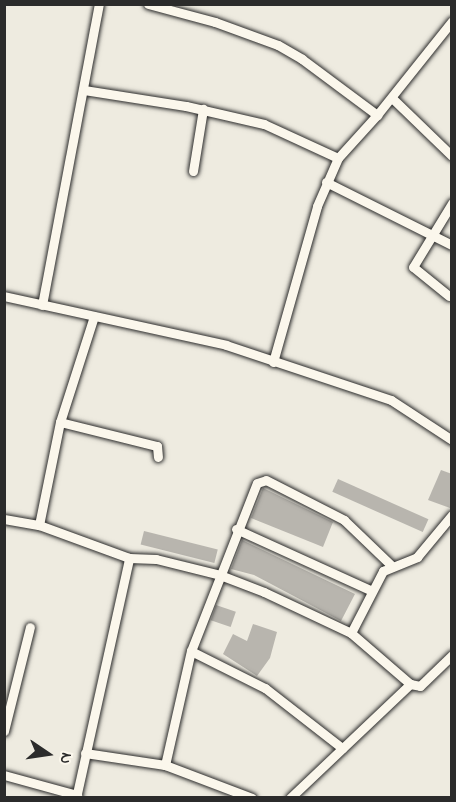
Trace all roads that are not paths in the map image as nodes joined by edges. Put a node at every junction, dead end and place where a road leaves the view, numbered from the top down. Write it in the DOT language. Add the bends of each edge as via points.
graph roads {
  1 [pos="99,4"];
  2 [pos="148,4"];
  3 [pos="452,21"];
  4 [pos="84,90"];
  5 [pos="392,98"];
  6 [pos="203,109"];
  7 [pos="377,115"];
  8 [pos="452,156"];
  9 [pos="338,158"];
  10 [pos="193,171"];
  11 [pos="326,182"];
  12 [pos="452,203"];
  13 [pos="434,236"];
  14 [pos="452,245"];
  15 [pos="4,296"];
  16 [pos="449,296"];
  17 [pos="42,305"];
  18 [pos="94,316"];
  19 [pos="273,362"];
  20 [pos="60,422"];
  21 [pos="452,440"];
  22 [pos="159,456"];
  23 [pos="452,515"];
  24 [pos="4,519"];
  25 [pos="39,525"];
  26 [pos="236,529"];
  27 [pos="129,558"];
  28 [pos="392,566"];
  29 [pos="220,575"];
  30 [pos="370,590"];
  31 [pos="30,627"];
  32 [pos="351,633"];
  33 [pos="191,651"];
  34 [pos="452,655"];
  35 [pos="410,684"];
  36 [pos="4,731"];
  37 [pos="342,748"];
  38 [pos="85,753"];
  39 [pos="165,765"];
  40 [pos="4,775"];
  41 [pos="77,796"];
  42 [pos="252,798"];
  43 [pos="290,798"];
  1 -- 4 [label="street"];
  2 -- 7 [label="street" via="278,45 302,58"];
  3 -- 5 [label="street"];
  4 -- 6 [label="street"];
  4 -- 17 [label="street"];
  5 -- 7 [label="street"];
  5 -- 8 [label="street"];
  6 -- 9 [label="street" via="264,124"];
  6 -- 10 [label="street"];
  7 -- 9 [label="street"];
  9 -- 11 [label="street"];
  11 -- 13 [label="street"];
  11 -- 19 [label="street"];
  12 -- 13 [label="street"];
  13 -- 14 [label="street"];
  13 -- 16 [label="street" via="412,267"];
  15 -- 17 [label="street"];
  17 -- 18 [label="street"];
  18 -- 19 [label="street" via="226,345"];
  18 -- 20 [label="street"];
  19 -- 21 [label="street" via="391,400"];
  20 -- 22 [label="street" via="157,446"];
  20 -- 25 [label="street"];
  23 -- 28 [label="street" via="417,557"];
  24 -- 25 [label="street"];
  25 -- 27 [label="street"];
  26 -- 28 [label="street" via="257,483 266,480 344,520"];
  26 -- 29 [label="street"];
  26 -- 30 [label="street"];
  27 -- 29 [label="street" via="156,559"];
  27 -- 38 [label="street"];
  28 -- 30 [label="street" via="383,571"];
  29 -- 32 [label="street"];
  29 -- 33 [label="street"];
  30 -- 32 [label="street"];
  31 -- 36 [label="street"];
  32 -- 35 [label="street"];
  33 -- 37 [label="street" via="265,688"];
  33 -- 39 [label="street"];
  34 -- 35 [label="street" via="420,686"];
  35 -- 37 [label="street"];
  37 -- 43 [label="street"];
  38 -- 39 [label="street"];
  38 -- 41 [label="street"];
  39 -- 42 [label="street"];
  40 -- 41 [label="street"];
}
